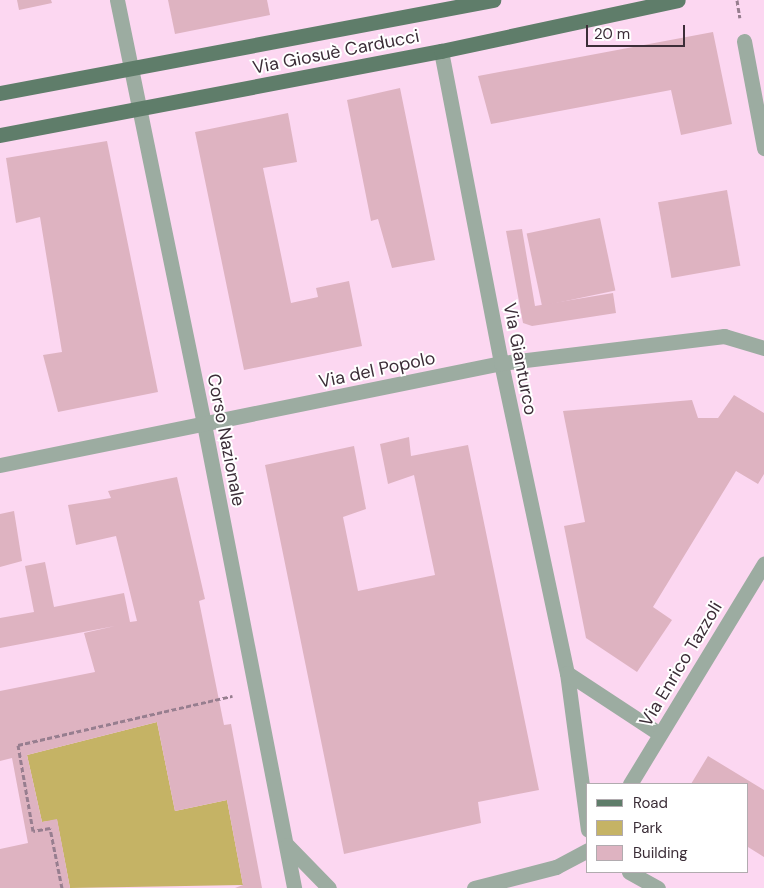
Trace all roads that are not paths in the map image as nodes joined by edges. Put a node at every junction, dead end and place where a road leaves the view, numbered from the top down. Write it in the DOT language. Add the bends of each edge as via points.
graph roads {
  1 [pos="117,0"];
  2 [pos="493,0"];
  3 [pos="678,0"];
  4 [pos="431,6"];
  5 [pos="744,41"];
  6 [pos="441,51"];
  7 [pos="131,69"];
  8 [pos="0,93"];
  9 [pos="140,108"];
  10 [pos="0,135"];
  11 [pos="764,148"];
  12 [pos="764,348"];
  13 [pos="501,363"];
  14 [pos="204,424"];
  15 [pos="0,466"];
  16 [pos="764,564"];
  17 [pos="567,673"];
  18 [pos="660,734"];
  19 [pos="631,783"];
  20 [pos="586,815"];
  21 [pos="287,846"];
  22 [pos="586,851"];
  23 [pos="631,873"];
  24 [pos="294,888"];
  25 [pos="329,888"];
  26 [pos="474,888"];
  27 [pos="658,888"];
  1 -- 7 [label="street, Corso Nazionale"];
  2 -- 4 [label="main road, Via Giosuè Carducci"];
  3 -- 6 [label="main road, Via Giosuè Carducci"];
  4 -- 7 [label="main road, Via Giosuè Carducci"];
  5 -- 11 [label="street"];
  6 -- 9 [label="main road, Via Giosuè Carducci"];
  6 -- 13 [label="street, Via Gianturco"];
  7 -- 8 [label="main road, Via Giosuè Carducci"];
  7 -- 9 [label="street, Corso Nazionale"];
  9 -- 10 [label="main road, Via Giosuè Carducci"];
  9 -- 14 [label="street, Corso Nazionale"];
  12 -- 13 [label="street, Via del Popolo" via="724,336"];
  13 -- 14 [label="street, Via del Popolo"];
  13 -- 17 [label="street, Via Gianturco"];
  14 -- 15 [label="street, Via del Popolo"];
  14 -- 21 [label="street, Corso Nazionale"];
  16 -- 18 [label="street, Via Enrico Tazzoli"];
  17 -- 18 [label="street"];
  17 -- 20 [label="street, Via Gianturco"];
  18 -- 19 [label="street, Via Enrico Tazzoli"];
  21 -- 24 [label="street, Corso Nazionale"];
  21 -- 25 [label="street"];
  22 -- 26 [label="street" via="556,867"];
  23 -- 27 [label="street"];
}
